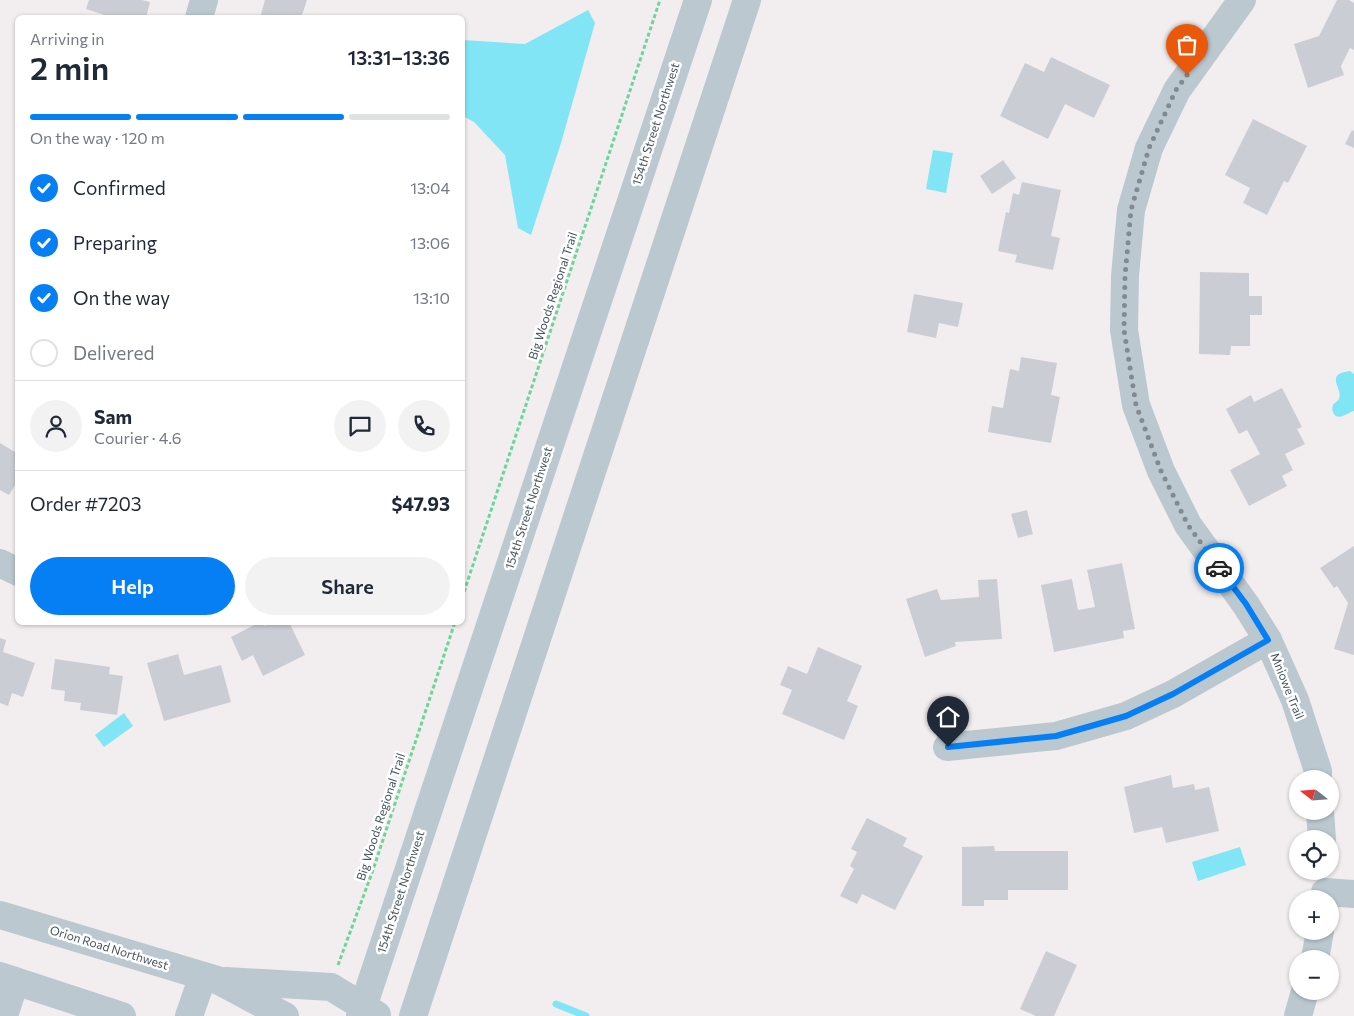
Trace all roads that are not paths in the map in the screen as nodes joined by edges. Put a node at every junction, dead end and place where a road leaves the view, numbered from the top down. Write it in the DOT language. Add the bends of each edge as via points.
graph roads {
  1 [pos="204,0"];
  2 [pos="698,0"];
  3 [pos="747,0"];
  4 [pos="1242,0"];
  5 [pos="201,15"];
  6 [pos="0,563"];
  7 [pos="15,570"];
  8 [pos="1268,640"];
  9 [pos="948,747"];
  10 [pos="1318,770"];
  11 [pos="1325,887"];
  12 [pos="1354,894"];
  13 [pos="0,915"];
  14 [pos="210,978"];
  15 [pos="8,979"];
  16 [pos="1302,1000"];
  17 [pos="367,1013"];
  18 [pos="4,1016"];
  19 [pos="122,1016"];
  20 [pos="189,1016"];
  21 [pos="285,1016"];
  22 [pos="413,1016"];
  23 [pos="1298,1016"];
  1 -- 5 [label="street"];
  2 -- 17 [label="street, 154th Street Northwest"];
  3 -- 22 [label="street"];
  4 -- 8 [label="street, Mniowe Trail" via="1176,90 1149,148 1131,210 1124,330 1136,405 1161,471 1188,525"];
  6 -- 7 [label="street"];
  8 -- 9 [label="street" via="1173,694 1126,716 1056,736"];
  8 -- 10 [label="street, Mniowe Trail" via="1294,700"];
  11 -- 12 [label="street"];
  13 -- 14 [label="street, Orion Road Northwest"];
  14 -- 17 [label="street, Orion Road Northwest" via="330,987"];
  14 -- 20 [label="street"];
  14 -- 21 [label="street, Orion Road Northwest"];
  15 -- 18 [label="street"];
  15 -- 19 [label="street"];
  16 -- 23 [label="street"];
}
